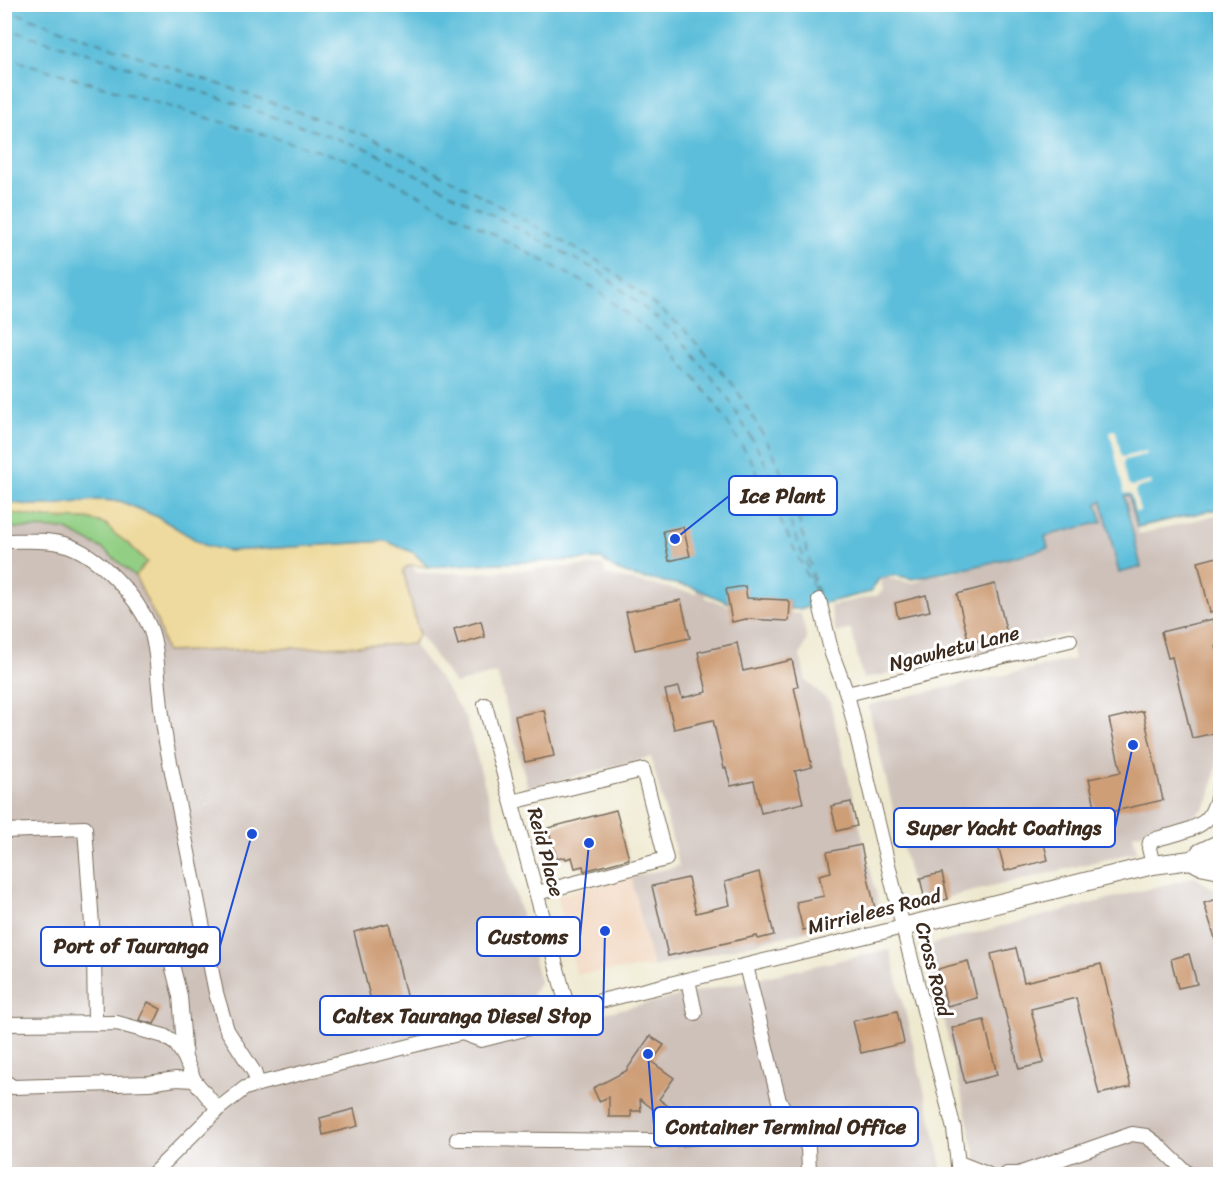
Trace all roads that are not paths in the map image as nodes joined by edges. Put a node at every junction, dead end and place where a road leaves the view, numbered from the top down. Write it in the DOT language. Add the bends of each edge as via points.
graph roads {
  1 [pos="4,541"];
  2 [pos="815,601"];
  3 [pos="1070,640"];
  4 [pos="847,694"];
  5 [pos="485,705"];
  6 [pos="1221,785"];
  7 [pos="512,802"];
  8 [pos="4,831"];
  9 [pos="1221,845"];
  10 [pos="1204,856"];
  11 [pos="1153,866"];
  12 [pos="1221,869"];
  13 [pos="537,893"];
  14 [pos="903,927"];
  15 [pos="94,951"];
  16 [pos="746,966"];
  17 [pos="688,980"];
  18 [pos="568,1009"];
  19 [pos="694,1013"];
  20 [pos="95,1023"];
  21 [pos="4,1024"];
  22 [pos="185,1058"];
  23 [pos="194,1080"];
  24 [pos="4,1081"];
  25 [pos="258,1084"];
  26 [pos="218,1109"];
  27 [pos="797,1129"];
  28 [pos="457,1139"];
  29 [pos="959,1169"];
  30 [pos="809,1170"];
  31 [pos="153,1174"];
  32 [pos="987,1174"];
  33 [pos="1007,1174"];
  34 [pos="1188,1174"];
  1 -- 25 [label="street" via="46,541 87,555 116,579 150,628 166,742 216,993 228,1030"];
  2 -- 4 [label="street, Cross Road"];
  3 -- 4 [label="street, Ngawhetu Lane"];
  4 -- 14 [label="street, Cross Road"];
  5 -- 7 [label="street, Reid Place"];
  6 -- 11 [label="street" via="1210,818 1198,827 1150,842"];
  7 -- 13 [label="street, Reid Place"];
  7 -- 13 [label="street" via="643,770 666,859"];
  8 -- 15 [label="street" via="85,828"];
  9 -- 10 [label="highway"];
  10 -- 11 [label="main road, Mirrielees Road"];
  10 -- 12 [label="main road, Mirrielees Road" via="1200,865"];
  11 -- 14 [label="main road, Mirrielees Road"];
  13 -- 18 [label="street, Reid Place"];
  14 -- 16 [label="street, Mirrielees Road"];
  14 -- 29 [label="street, Cross Road" via="954,1129"];
  15 -- 20 [label="street"];
  15 -- 22 [label="street" via="151,948 170,957 180,996"];
  16 -- 17 [label="street, Mirrielees Road"];
  16 -- 27 [label="street" via="779,1101"];
  17 -- 18 [label="street, Mirrielees Road"];
  17 -- 19 [label="street"];
  18 -- 25 [label="street, Mirrielees Road" via="538,1009 467,1027 462,1033"];
  20 -- 21 [label="street"];
  20 -- 22 [label="street" via="117,1023 164,1036 176,1044"];
  22 -- 23 [label="street"];
  23 -- 24 [label="street" via="13,1087"];
  23 -- 26 [label="street"];
  25 -- 26 [label="street, Mirrielees Road"];
  26 -- 31 [label="street, Mirrielees Road"];
  27 -- 28 [label="street" via="654,1141"];
  27 -- 30 [label="street" via="808,1148"];
  29 -- 32 [label="street"];
  33 -- 34 [label="street" via="1018,1174 1132,1134 1146,1136"];
}
